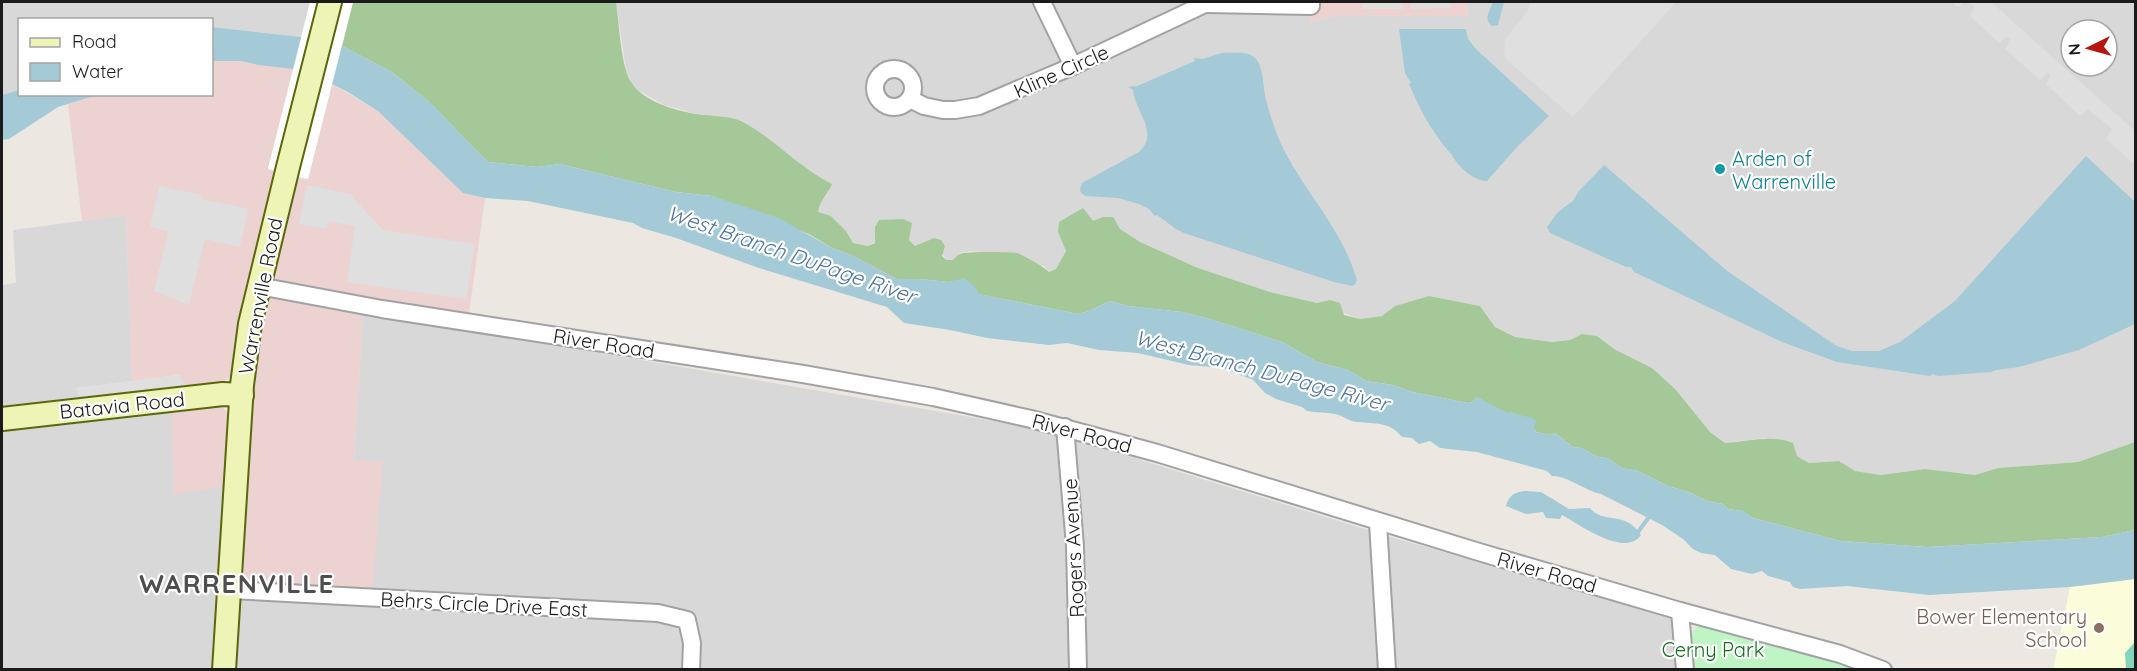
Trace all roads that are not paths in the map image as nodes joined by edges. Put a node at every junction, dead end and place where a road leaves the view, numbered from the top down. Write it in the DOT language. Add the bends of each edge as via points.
graph roads {
  1 [pos="330,2"];
  2 [pos="1042,2"];
  3 [pos="1207,2"];
  4 [pos="1311,4"];
  5 [pos="1073,66"];
  6 [pos="910,99"];
  7 [pos="259,286"];
  8 [pos="242,394"];
  9 [pos="2,419"];
  10 [pos="1065,427"];
  11 [pos="1378,523"];
  12 [pos="231,590"];
  13 [pos="1680,611"];
  14 [pos="224,669"];
  15 [pos="691,669"];
  16 [pos="1078,669"];
  17 [pos="1387,669"];
  18 [pos="1685,669"];
  19 [pos="1883,669"];
  1 -- 7 [label="main road, Warrenville Road"];
  2 -- 5 [label="street"];
  3 -- 4 [label="street, Kline Circle"];
  3 -- 5 [label="street, Kline Circle"];
  5 -- 6 [label="street, Kline Circle" via="966,109 943,110"];
  7 -- 8 [label="main road, Warrenville Road"];
  7 -- 10 [label="street, River Road" via="382,309 803,374 933,397"];
  8 -- 9 [label="main road, Batavia Road"];
  8 -- 12 [label="main road, Warrenville Road"];
  10 -- 11 [label="street, River Road"];
  10 -- 16 [label="street, Rogers Avenue" via="1075,546"];
  11 -- 13 [label="street, River Road"];
  11 -- 17 [label="street"];
  12 -- 14 [label="main road, Warrenville Road"];
  12 -- 15 [label="street, Behrs Circle Drive East" via="658,613 687,620 692,643"];
  13 -- 18 [label="street"];
  13 -- 19 [label="street, River Road"];
}
